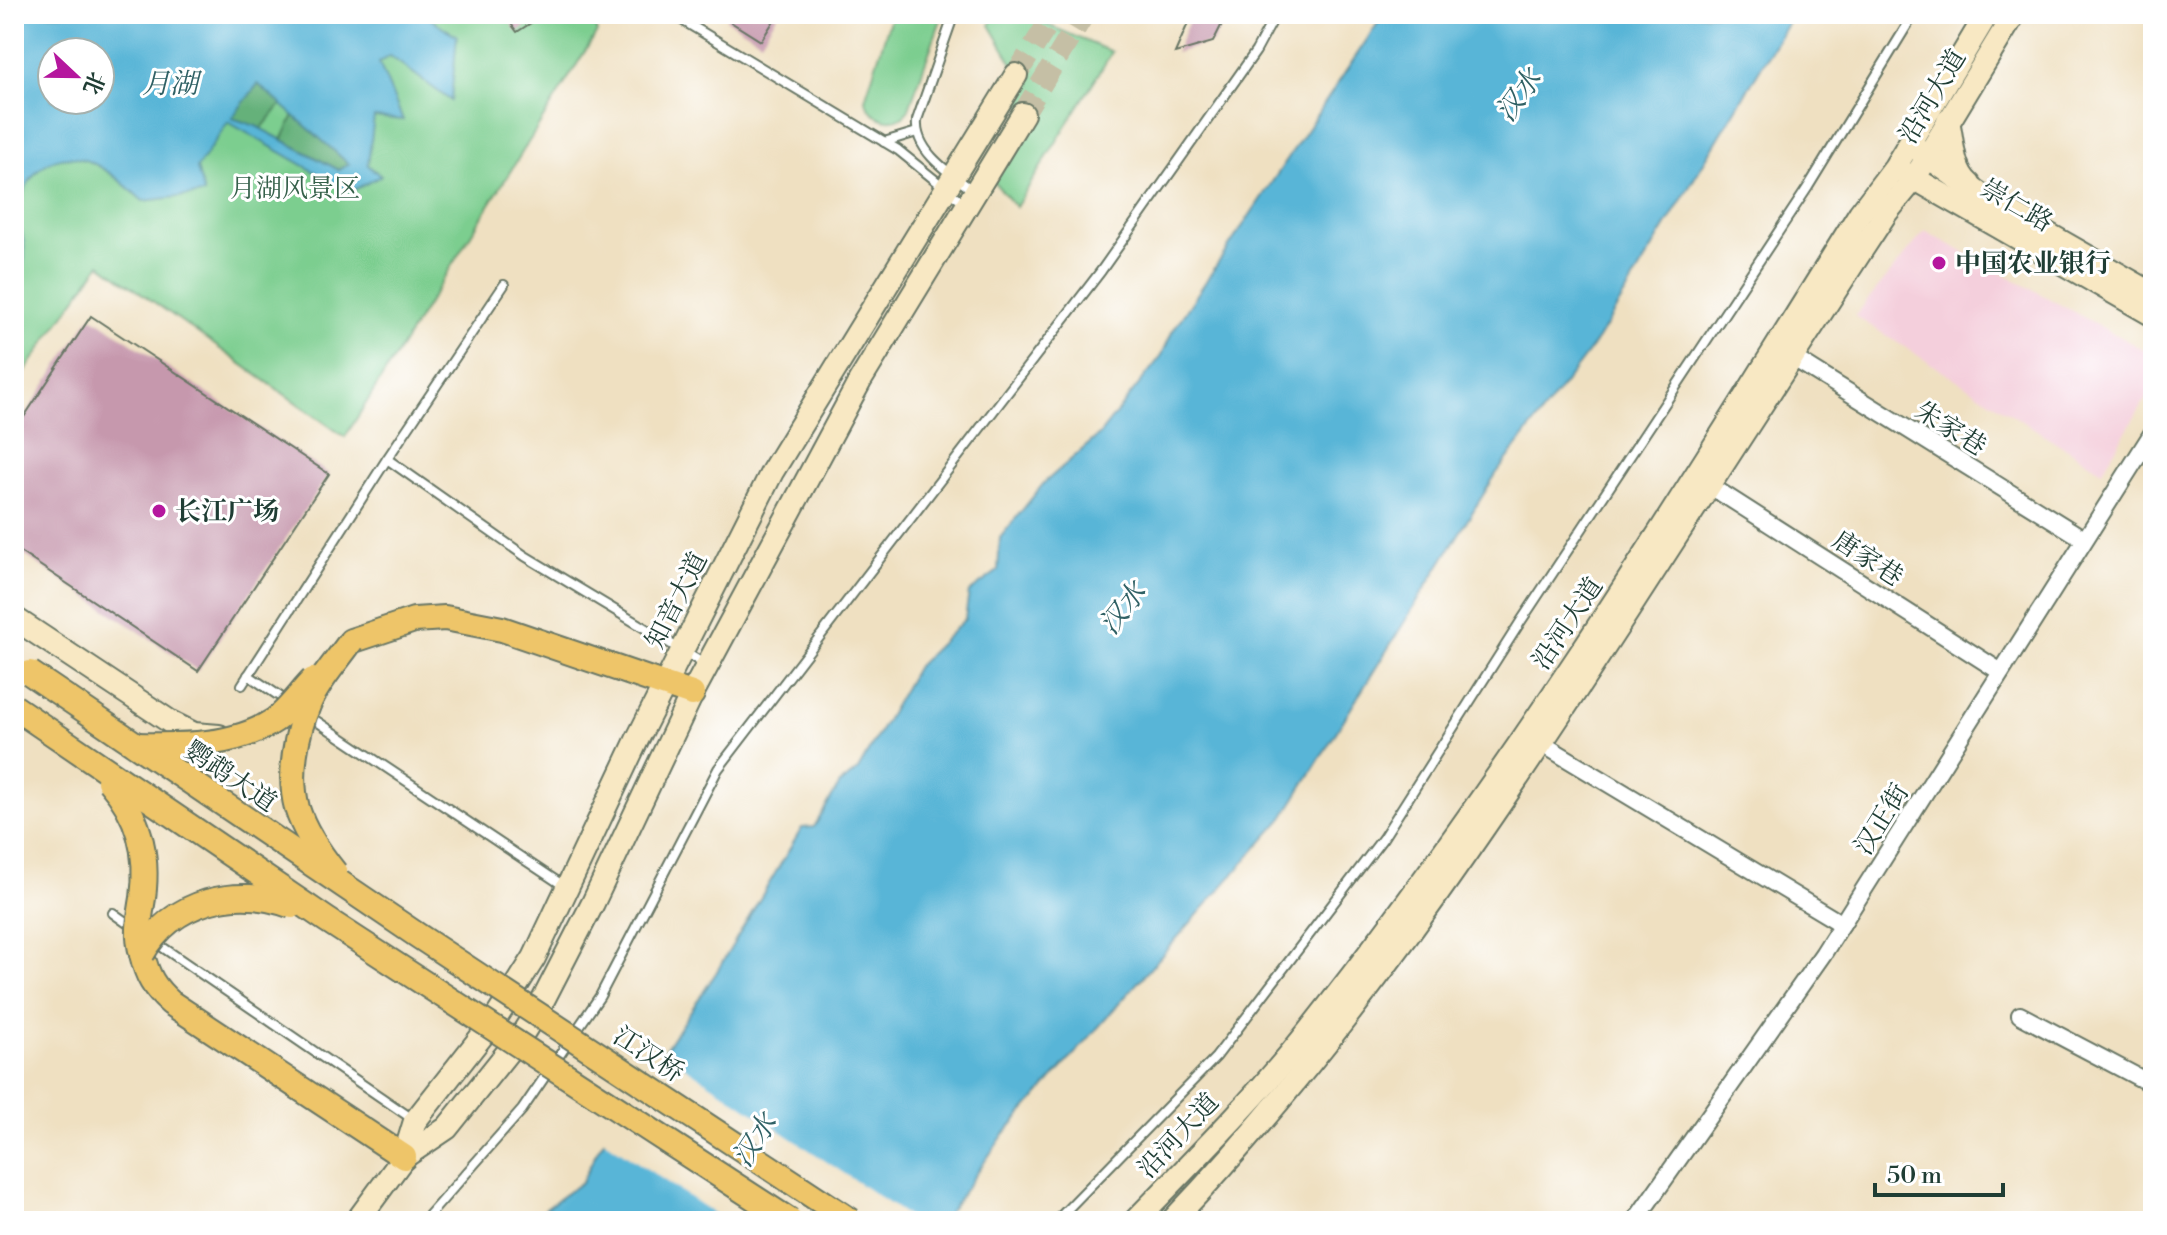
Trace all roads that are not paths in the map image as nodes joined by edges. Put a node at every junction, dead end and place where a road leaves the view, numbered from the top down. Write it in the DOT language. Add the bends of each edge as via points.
graph roads {
  1 [pos="672,14"];
  2 [pos="954,14"];
  3 [pos="1276,14"];
  4 [pos="1914,14"];
  5 [pos="1987,14"];
  6 [pos="2014,14"];
  7 [pos="1016,75"];
  8 [pos="1023,114"];
  9 [pos="1948,121"];
  10 [pos="917,132"];
  11 [pos="884,142"];
  12 [pos="1918,150"];
  13 [pos="1905,173"];
  14 [pos="951,184"];
  15 [pos="971,199"];
  16 [pos="1981,206"];
  17 [pos="1886,213"];
  18 [pos="504,285"];
  19 [pos="2153,294"];
  20 [pos="2153,315"];
  21 [pos="1792,357"];
  22 [pos="2153,432"];
  23 [pos="387,459"];
  24 [pos="1709,485"];
  25 [pos="2084,539"];
  26 [pos="14,618"];
  27 [pos="351,641"];
  28 [pos="682,650"];
  29 [pos="707,665"];
  30 [pos="22,668"];
  31 [pos="2001,672"];
  32 [pos="248,675"];
  33 [pos="242,685"];
  34 [pos="665,685"];
  35 [pos="692,694"];
  36 [pos="14,707"];
  37 [pos="236,737"];
  38 [pos="1541,743"];
  39 [pos="135,745"];
  40 [pos="91,761"];
  41 [pos="347,887"];
  42 [pos="568,889"];
  43 [pos="113,913"];
  44 [pos="327,920"];
  45 [pos="1842,924"];
  46 [pos="417,935"];
  47 [pos="142,954"];
  48 [pos="2020,1015"];
  49 [pos="2153,1085"];
  50 [pos="415,1121"];
  51 [pos="404,1157"];
  52 [pos="357,1221"];
  53 [pos="424,1221"];
  54 [pos="790,1221"];
  55 [pos="851,1221"];
  56 [pos="1056,1221"];
  57 [pos="1135,1221"];
  58 [pos="1172,1221"];
  59 [pos="1635,1221"];
  1 -- 11 [label="lane"];
  2 -- 10 [label="lane"];
  3 -- 53 [label="lane" via="1256,51 1101,271 718,769 600,996 522,1110"];
  4 -- 56 [label="lane" via="1808,187 1383,838 1216,1057"];
  5 -- 12 [label="main road, 沿河大道"];
  6 -- 9 [label="main road, 沿河大道"];
  7 -- 14 [label="main road, 知音大道"];
  8 -- 15 [label="main road, 知音大道"];
  9 -- 12 [label="main road, 沿河大道"];
  9 -- 16 [label="main road" via="1962,178"];
  10 -- 11 [label="lane"];
  10 -- 14 [label="lane"];
  11 -- 14 [label="lane"];
  12 -- 13 [label="main road, 沿河大道"];
  12 -- 16 [label="main road, 崇仁路"];
  13 -- 16 [label="main road, 崇仁路"];
  13 -- 17 [label="main road, 沿河大道"];
  13 -- 57 [label="main road, 沿河大道" via="1860,213 1607,614 1437,861 1307,1034"];
  14 -- 15 [label="lane"];
  14 -- 15 [label="lane"];
  14 -- 28 [label="main road, 知音大道" via="772,472"];
  15 -- 29 [label="main road, 知音大道" via="860,381"];
  16 -- 17 [label="main road" via="1934,198"];
  16 -- 19 [label="main road, 崇仁路"];
  16 -- 20 [label="main road, 崇仁路"];
  17 -- 21 [label="main road, 沿河大道"];
  18 -- 23 [label="lane"];
  21 -- 24 [label="main road, 沿河大道"];
  21 -- 25 [label="street, 朱家巷"];
  22 -- 25 [label="street, 汉正街"];
  23 -- 28 [label="lane" via="525,556"];
  23 -- 32 [label="lane"];
  24 -- 31 [label="street, 唐家巷"];
  24 -- 38 [label="main road, 沿河大道"];
  25 -- 31 [label="street, 汉正街"];
  26 -- 37 [label="main road" via="172,723 194,734"];
  27 -- 34 [label="main road" via="414,620 445,618 502,629"];
  27 -- 37 [label="main road, bridge" via="275,720"];
  27 -- 41 [label="main road, bridge" via="310,700 294,770 297,807 312,839"];
  28 -- 29 [label="lane"];
  28 -- 34 [label="main road, 知音大道"];
  29 -- 35 [label="main road, 知音大道"];
  30 -- 39 [label="main road, 鹦鹉大道, bridge"];
  31 -- 45 [label="street, 汉正街"];
  32 -- 33 [label="lane"];
  32 -- 42 [label="lane"];
  34 -- 35 [label="main road"];
  34 -- 42 [label="main road, 知音大道"];
  35 -- 51 [label="main road, 知音大道" via="540,1006 447,1128"];
  36 -- 40 [label="main road, bridge"];
  37 -- 39 [label="main road, bridge" via="179,746"];
  38 -- 45 [label="street"];
  38 -- 58 [label="main road, 沿河大道" via="1448,879 1297,1081"];
  39 -- 41 [label="main road, 鹦鹉大道, bridge"];
  40 -- 44 [label="main road, bridge"];
  40 -- 47 [label="main road, bridge" via="123,797 140,831 146,867 138,940"];
  41 -- 46 [label="main road, 鹦鹉大道, bridge"];
  42 -- 50 [label="main road, 知音大道" via="514,991"];
  43 -- 50 [label="lane"];
  44 -- 47 [label="main road, bridge" via="253,895 230,897 196,905 166,922"];
  44 -- 54 [label="main road, bridge"];
  45 -- 59 [label="street, 汉正街"];
  46 -- 55 [label="main road, 江汉桥, bridge"];
  47 -- 51 [label="main road" via="155,990 171,1003"];
  48 -- 49 [label="street"];
  50 -- 51 [label="main road, 知音大道"];
  51 -- 52 [label="main road, 知音大道"];
}
